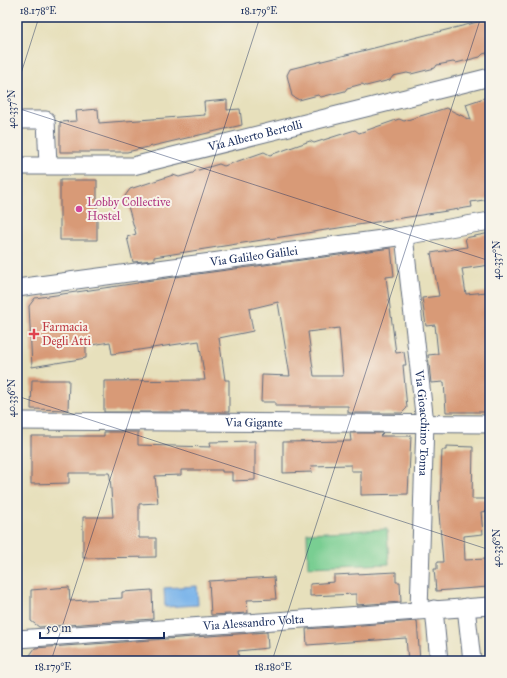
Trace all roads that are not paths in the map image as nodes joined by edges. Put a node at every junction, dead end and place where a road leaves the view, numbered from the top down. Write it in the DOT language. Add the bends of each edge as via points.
graph roads {
  1 [pos="490,76"];
  2 [pos="17,120"];
  3 [pos="48,165"];
  4 [pos="17,166"];
  5 [pos="490,221"];
  6 [pos="404,236"];
  7 [pos="17,288"];
  8 [pos="17,421"];
  9 [pos="425,423"];
  10 [pos="490,424"];
  11 [pos="490,606"];
  12 [pos="466,607"];
  13 [pos="426,610"];
  14 [pos="17,639"];
  15 [pos="439,661"];
  16 [pos="472,661"];
  1 -- 3 [label="street, Via Alberto Bertolli" via="134,166"];
  2 -- 3 [label="street" via="46,120"];
  3 -- 4 [label="street, Via Alberto Bertolli"];
  5 -- 6 [label="street, Via Galileo Galilei"];
  6 -- 7 [label="street, Via Galileo Galilei"];
  6 -- 9 [label="street, Via Gioacchino Toma"];
  8 -- 9 [label="street, Via Gigante"];
  9 -- 10 [label="street, Via Gigante"];
  9 -- 13 [label="street, Via Gioacchino Toma"];
  11 -- 12 [label="street, Via Alessandro Volta"];
  12 -- 13 [label="street, Via Alessandro Volta"];
  12 -- 16 [label="street"];
  13 -- 14 [label="street, Via Alessandro Volta"];
  13 -- 15 [label="street, Via Gioacchino Toma"];
}
